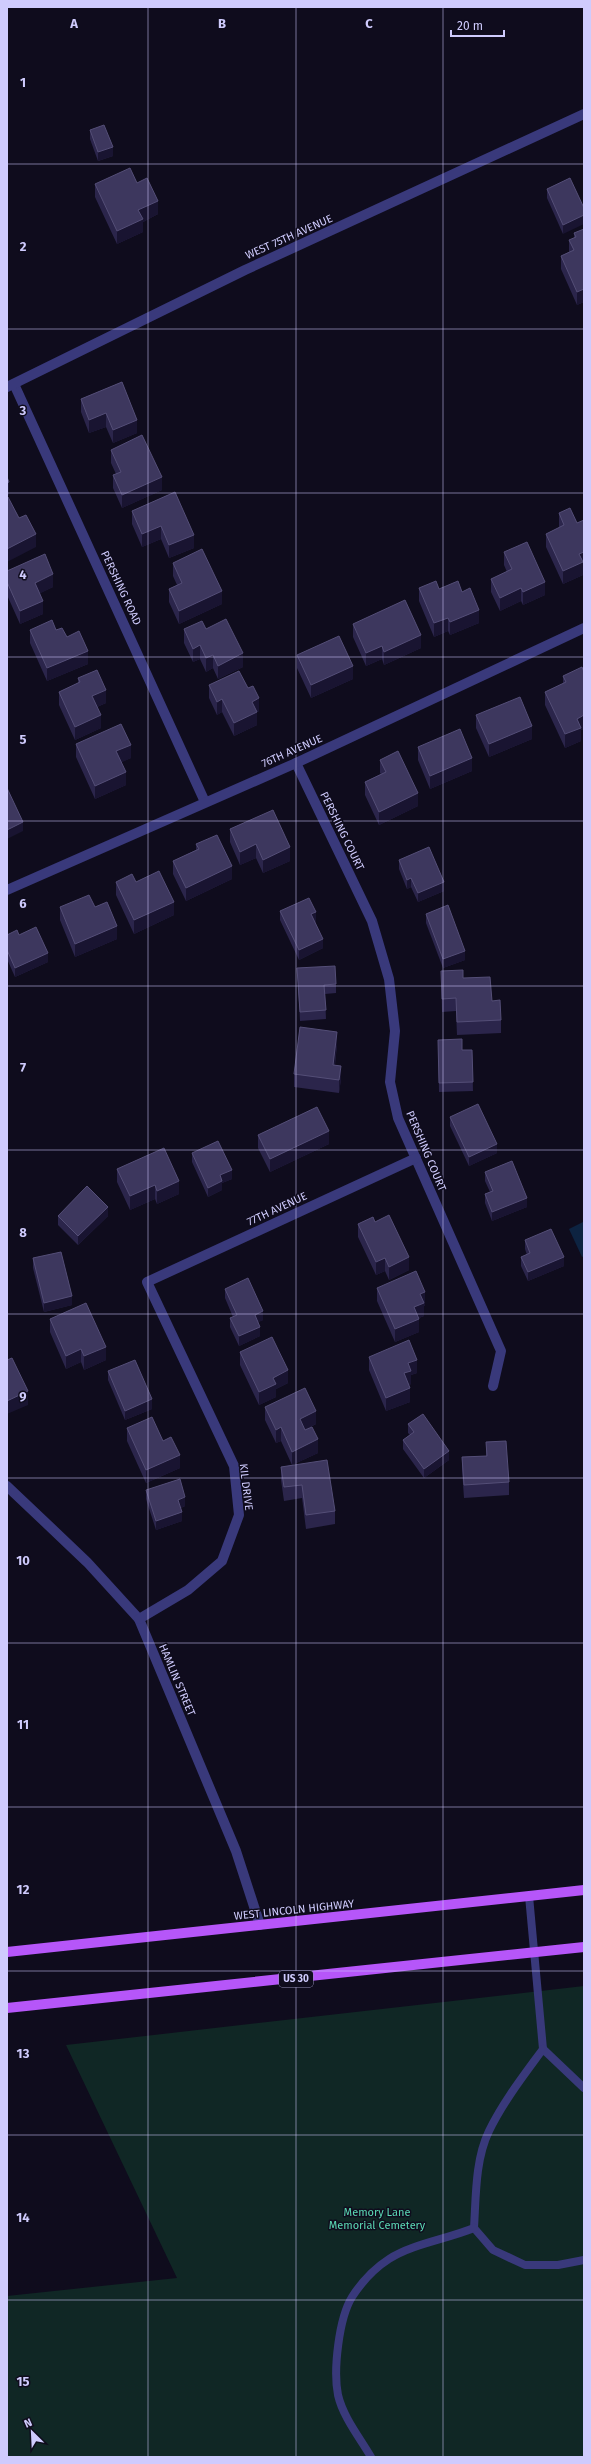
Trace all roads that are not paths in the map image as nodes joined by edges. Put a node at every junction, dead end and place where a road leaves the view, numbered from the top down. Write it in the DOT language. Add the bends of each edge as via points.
graph roads {
  1 [pos="584,114"];
  2 [pos="10,386"];
  3 [pos="584,628"];
  4 [pos="296,763"];
  5 [pos="205,802"];
  6 [pos="7,890"];
  7 [pos="416,1158"];
  8 [pos="147,1282"];
  9 [pos="493,1386"];
  10 [pos="7,1486"];
  11 [pos="139,1619"];
  12 [pos="584,1890"];
  13 [pos="528,1896"];
  14 [pos="260,1925"];
  15 [pos="584,1947"];
  16 [pos="7,1952"];
  17 [pos="535,1953"];
  18 [pos="7,2008"];
  19 [pos="543,2049"];
  20 [pos="584,2088"];
  21 [pos="474,2228"];
  22 [pos="584,2260"];
  23 [pos="371,2457"];
  1 -- 2 [label="street, WEST 75TH AVENUE" via="245,270"];
  2 -- 5 [label="street, PERSHING ROAD"];
  3 -- 4 [label="street, 76TH AVENUE"];
  4 -- 5 [label="street, 76TH AVENUE"];
  4 -- 7 [label="street, PERSHING COURT" via="372,921 389,979 394,1023 390,1082 398,1118"];
  5 -- 6 [label="street, 76TH AVENUE"];
  7 -- 8 [label="street, 77TH AVENUE"];
  7 -- 9 [label="street, PERSHING COURT" via="501,1351"];
  8 -- 11 [label="street, KIL DRIVE" via="234,1466 239,1515 222,1560 188,1590"];
  10 -- 11 [label="street, HAMLIN STREET" via="87,1562"];
  11 -- 14 [label="street, HAMLIN STREET" via="236,1851"];
  12 -- 13 [label="main road, WEST LINCOLN HIGHWAY"];
  13 -- 14 [label="main road, WEST LINCOLN HIGHWAY"];
  13 -- 17 [label="lane"];
  14 -- 16 [label="main road, WEST LINCOLN HIGHWAY"];
  15 -- 17 [label="main road, US 30"];
  17 -- 18 [label="main road, US 30"];
  17 -- 19 [label="lane"];
  19 -- 20 [label="lane"];
  19 -- 21 [label="lane" via="520,2080 489,2132 480,2162"];
  21 -- 22 [label="lane" via="494,2250 525,2265 558,2265"];
  21 -- 23 [label="lane" via="448,2239 415,2246 389,2259 370,2275 352,2297 343,2323 339,2349 336,2375 338,2396 347,2417"];
}
